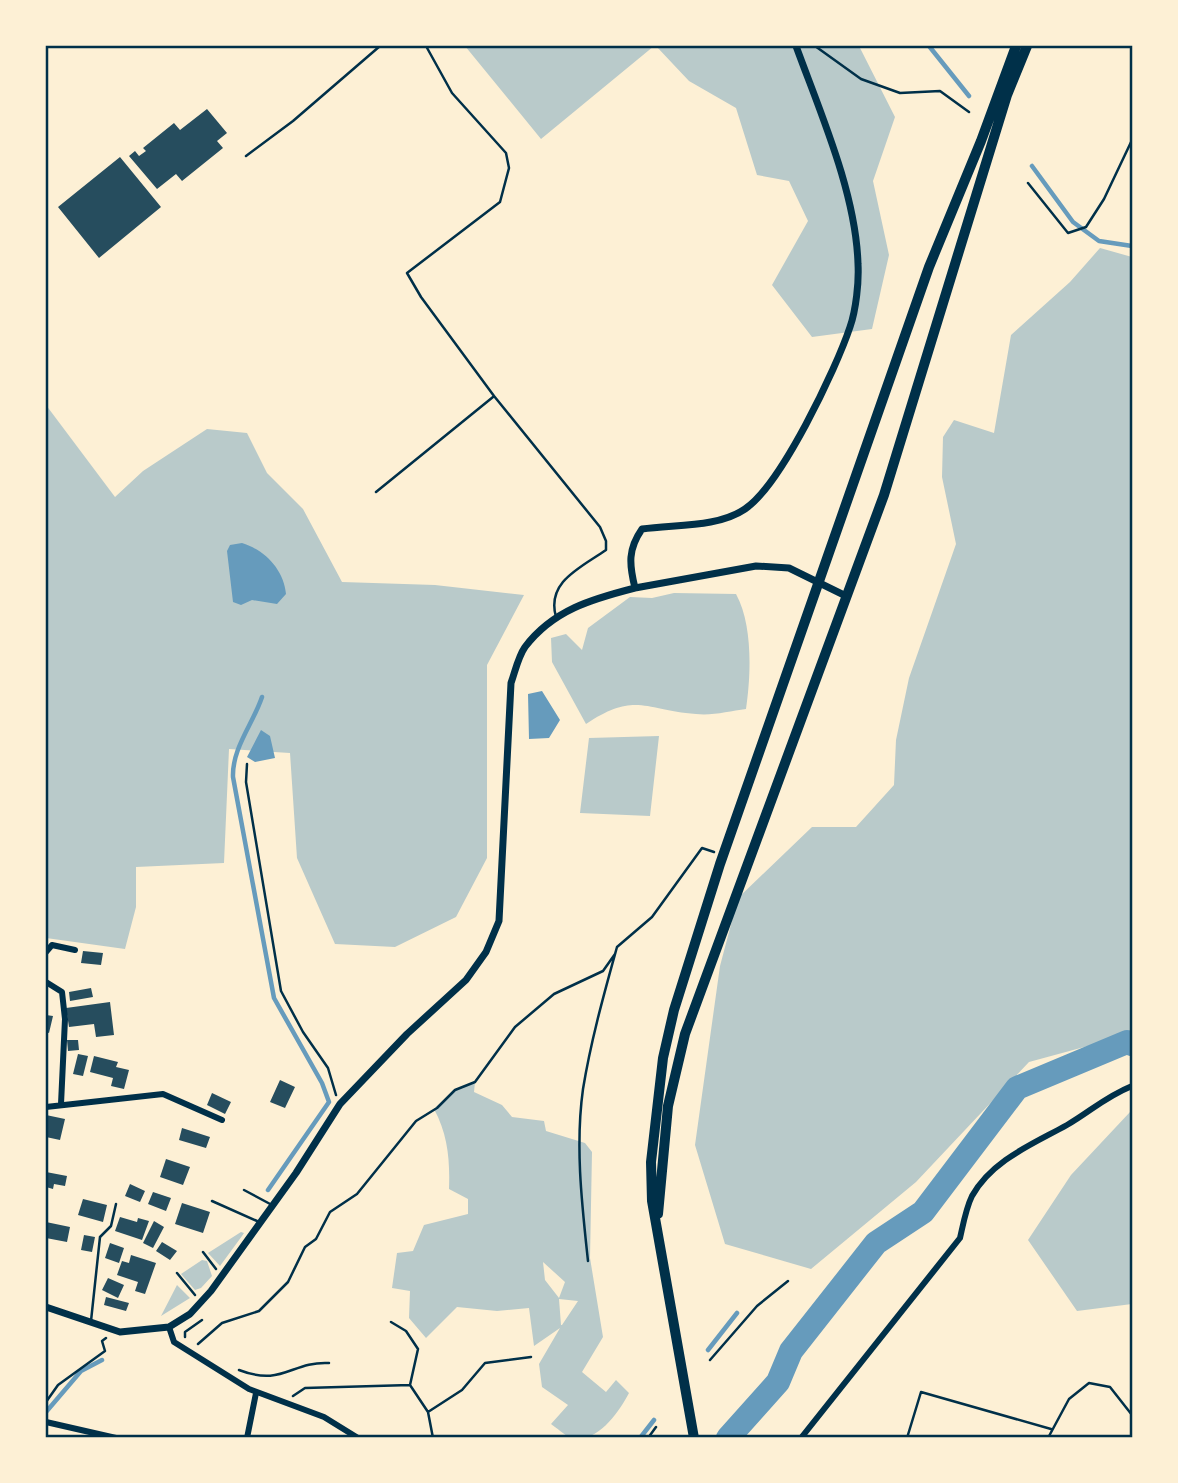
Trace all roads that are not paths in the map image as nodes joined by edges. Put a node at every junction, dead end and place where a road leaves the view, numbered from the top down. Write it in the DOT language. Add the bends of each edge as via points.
graph roads {
  1 [pos="380,46"];
  2 [pos="426,46"];
  3 [pos="796,46"];
  4 [pos="1016,46"];
  5 [pos="1027,46"];
  6 [pos="246,156"];
  7 [pos="494,396"];
  8 [pos="376,492"];
  9 [pos="820,584"];
  10 [pos="635,588"];
  11 [pos="846,596"];
  12 [pos="556,617"];
  13 [pos="75,950"];
  14 [pos="46,952"];
  15 [pos="46,982"];
  16 [pos="1132,1086"];
  17 [pos="61,1104"];
  18 [pos="46,1107"];
  19 [pos="222,1120"];
  20 [pos="244,1190"];
  21 [pos="212,1201"];
  22 [pos="116,1205"];
  23 [pos="273,1205"];
  24 [pos="260,1223"];
  25 [pos="657,1229"];
  26 [pos="46,1307"];
  27 [pos="91,1323"];
  28 [pos="169,1326"];
  29 [pos="256,1393"];
  30 [pos="46,1422"];
  31 [pos="116,1437"];
  32 [pos="247,1437"];
  33 [pos="358,1437"];
  34 [pos="694,1437"];
  35 [pos="801,1437"];
  1 -- 6 [label="lane"];
  2 -- 7 [label="lane" via="452,93 506,153 509,168 500,202 407,273"];
  3 -- 10 [label="street" via="853,227 858,265 851,324 824,393 778,471 746,509 713,521 642,529 631,546"];
  4 -- 9 [label="highway" via="929,267"];
  5 -- 11 [label="highway" via="1007,95 884,495"];
  7 -- 8 [label="lane"];
  7 -- 12 [label="lane" via="600,527 606,541 606,550 556,590 552,602"];
  9 -- 10 [label="street" via="789,568 756,566"];
  9 -- 11 [label="street"];
  9 -- 25 [label="highway" via="723,855 674,1010 663,1058 651,1162"];
  10 -- 12 [label="street" via="577,604"];
  11 -- 25 [label="highway" via="685,1034 668,1106"];
  12 -- 23 [label="street" via="524,648 511,683 499,921 486,952 466,980 340,1104"];
  13 -- 14 [label="street" via="52,945"];
  15 -- 17 [label="street" via="62,992"];
  16 -- 35 [label="street" via="1036,1139 985,1178 971,1198 960,1238"];
  17 -- 18 [label="street"];
  17 -- 19 [label="street" via="163,1094"];
  20 -- 23 [label="lane"];
  21 -- 24 [label="lane"];
  22 -- 27 [label="lane" via="111,1226 100,1237"];
  23 -- 24 [label="street"];
  24 -- 28 [label="street" via="201,1303"];
  25 -- 34 [label="highway"];
  26 -- 27 [label="street"];
  27 -- 28 [label="street" via="114,1330"];
  28 -- 29 [label="street" via="174,1342 189,1354"];
  29 -- 32 [label="street"];
  29 -- 33 [label="street" via="324,1417"];
  30 -- 31 [label="street"];
}
